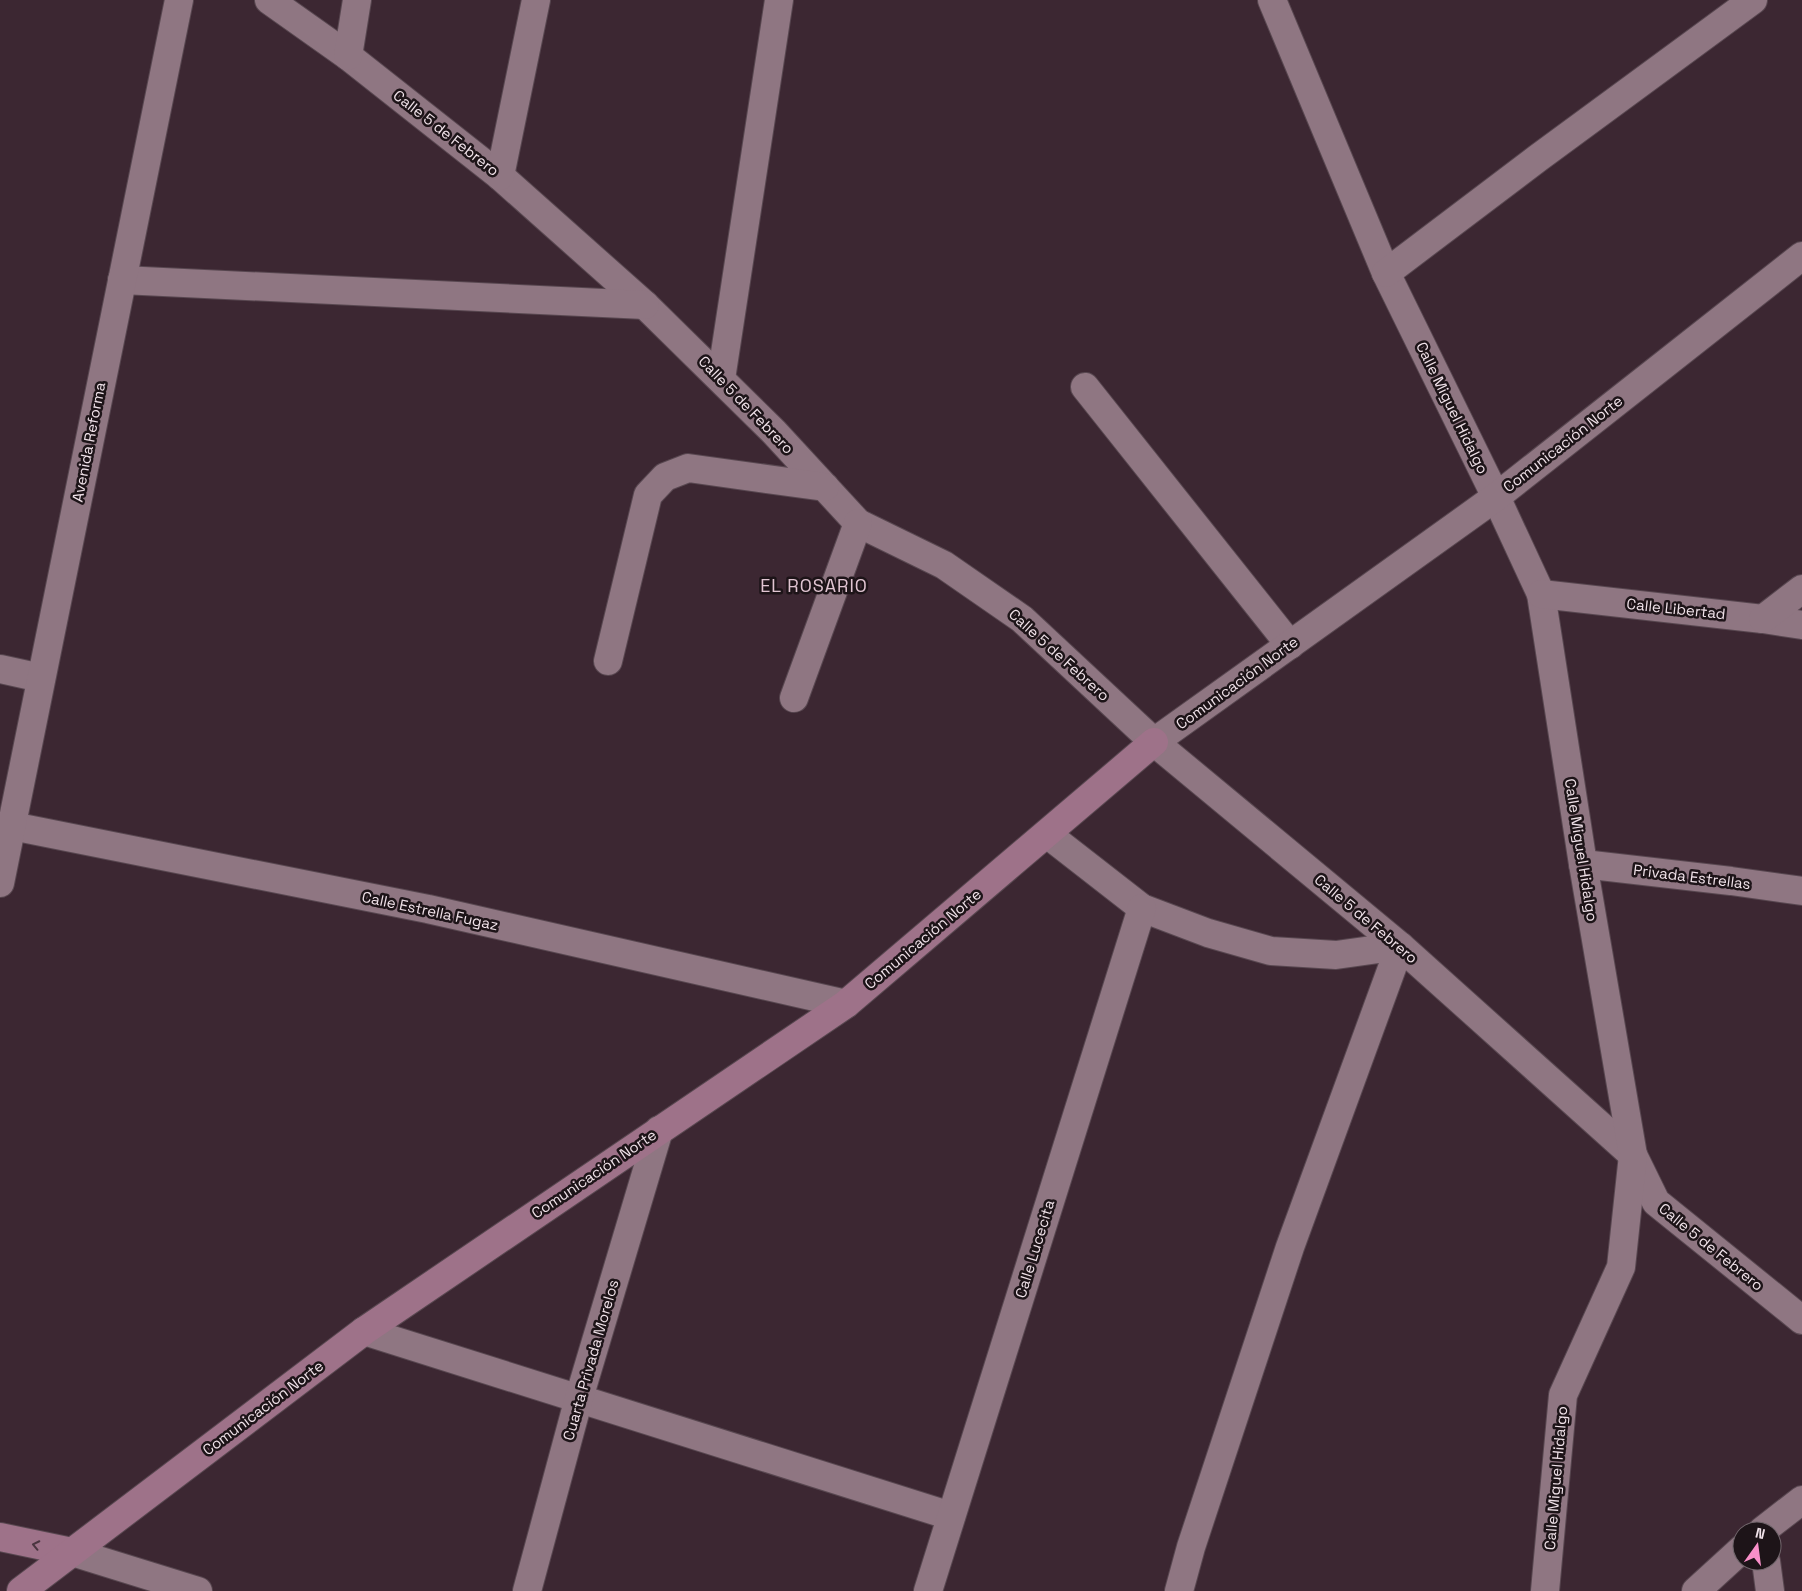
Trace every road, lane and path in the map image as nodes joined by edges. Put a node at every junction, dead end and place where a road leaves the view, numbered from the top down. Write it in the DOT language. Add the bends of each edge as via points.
graph roads {
  1 [pos="179,0"];
  2 [pos="269,0"];
  3 [pos="357,0"];
  4 [pos="536,0"];
  5 [pos="779,0"];
  6 [pos="1272,0"];
  7 [pos="1753,0"];
  8 [pos="348,56"];
  9 [pos="500,176"];
  10 [pos="1802,256"];
  11 [pos="1386,274"];
  12 [pos="122,280"];
  13 [pos="645,304"];
  14 [pos="721,378"];
  15 [pos="1085,387"];
  16 [pos="825,487"];
  17 [pos="1496,497"];
  18 [pos="858,523"];
  19 [pos="1802,589"];
  20 [pos="1540,594"];
  21 [pos="1764,619"];
  22 [pos="1802,625"];
  23 [pos="1290,645"];
  24 [pos="608,661"];
  25 [pos="0,669"];
  26 [pos="41,678"];
  27 [pos="794,698"];
  28 [pos="1154,742"];
  29 [pos="12,826"];
  30 [pos="1047,834"];
  31 [pos="1583,864"];
  32 [pos="0,883"];
  33 [pos="1802,891"];
  34 [pos="1142,908"];
  35 [pos="1400,946"];
  36 [pos="846,1004"];
  37 [pos="659,1130"];
  38 [pos="1633,1155"];
  39 [pos="1802,1320"];
  40 [pos="364,1331"];
  41 [pos="579,1398"];
  42 [pos="1802,1500"];
  43 [pos="951,1516"];
  44 [pos="1776,1521"];
  45 [pos="0,1537"];
  46 [pos="72,1552"];
  47 [pos="1732,1558"];
  48 [pos="1767,1571"];
  49 [pos="21,1591"];
  50 [pos="198,1591"];
  51 [pos="527,1591"];
  52 [pos="928,1591"];
  53 [pos="1179,1591"];
  54 [pos="1545,1591"];
  55 [pos="1696,1591"];
  56 [pos="1770,1591"];
  1 -- 12 [label="street, Avenida Reforma"];
  2 -- 8 [label="street, Calle 5 de Febrero"];
  3 -- 8 [label="street"];
  4 -- 9 [label="street"];
  5 -- 14 [label="street"];
  6 -- 11 [label="street, Calle Miguel Hidalgo"];
  7 -- 11 [label="street"];
  8 -- 9 [label="street, Calle 5 de Febrero"];
  9 -- 13 [label="street, Calle 5 de Febrero"];
  10 -- 17 [label="street, Comunicación Norte"];
  11 -- 17 [label="street, Calle Miguel Hidalgo"];
  12 -- 13 [label="street"];
  12 -- 26 [label="street, Avenida Reforma"];
  13 -- 14 [label="street, Calle 5 de Febrero"];
  14 -- 16 [label="street, Calle 5 de Febrero"];
  15 -- 23 [label="street"];
  16 -- 18 [label="street, Calle 5 de Febrero"];
  16 -- 24 [label="street" via="688,468 665,477 648,495"];
  17 -- 20 [label="street, Calle Miguel Hidalgo"];
  17 -- 23 [label="street, Comunicación Norte"];
  18 -- 27 [label="street"];
  18 -- 28 [label="street, Calle 5 de Febrero" via="944,565 1022,618"];
  19 -- 21 [label="street"];
  20 -- 21 [label="street, Calle Libertad"];
  20 -- 31 [label="street, Calle Miguel Hidalgo"];
  21 -- 22 [label="street"];
  23 -- 28 [label="street, Comunicación Norte"];
  25 -- 26 [label="street"];
  26 -- 29 [label="street, Avenida Reforma"];
  28 -- 30 [label="street, Comunicación Norte"];
  28 -- 35 [label="street, Calle 5 de Febrero"];
  29 -- 32 [label="street, Avenida Reforma"];
  29 -- 36 [label="street, Calle Estrella Fugaz" via="428,909"];
  30 -- 34 [label="street"];
  30 -- 36 [label="street, Comunicación Norte"];
  31 -- 33 [label="street, Privada Estrellas"];
  31 -- 38 [label="street, Calle Miguel Hidalgo"];
  34 -- 35 [label="street" via="1208,933 1271,951 1336,955"];
  34 -- 43 [label="street, Calle Lucecita"];
  35 -- 38 [label="street, Calle 5 de Febrero"];
  35 -- 53 [label="street" via="1290,1247"];
  36 -- 37 [label="street, Comunicación Norte"];
  37 -- 40 [label="street, Comunicación Norte"];
  37 -- 41 [label="street, Cuarta Privada Morelos"];
  38 -- 39 [label="street, Calle 5 de Febrero" via="1656,1202"];
  38 -- 54 [label="street, Calle Miguel Hidalgo" via="1621,1267 1564,1394"];
  40 -- 41 [label="street"];
  40 -- 46 [label="street, Comunicación Norte"];
  41 -- 43 [label="street"];
  41 -- 51 [label="street, Cuarta Privada Morelos"];
  42 -- 44 [label="street"];
  43 -- 52 [label="street, Calle Lucecita"];
  46 -- 45 [label="street, one-way"];
  46 -- 49 [label="street, Comunicación Norte"];
  46 -- 50 [label="street"];
  47 -- 55 [label="street"];
  48 -- 56 [label="street"];
}
